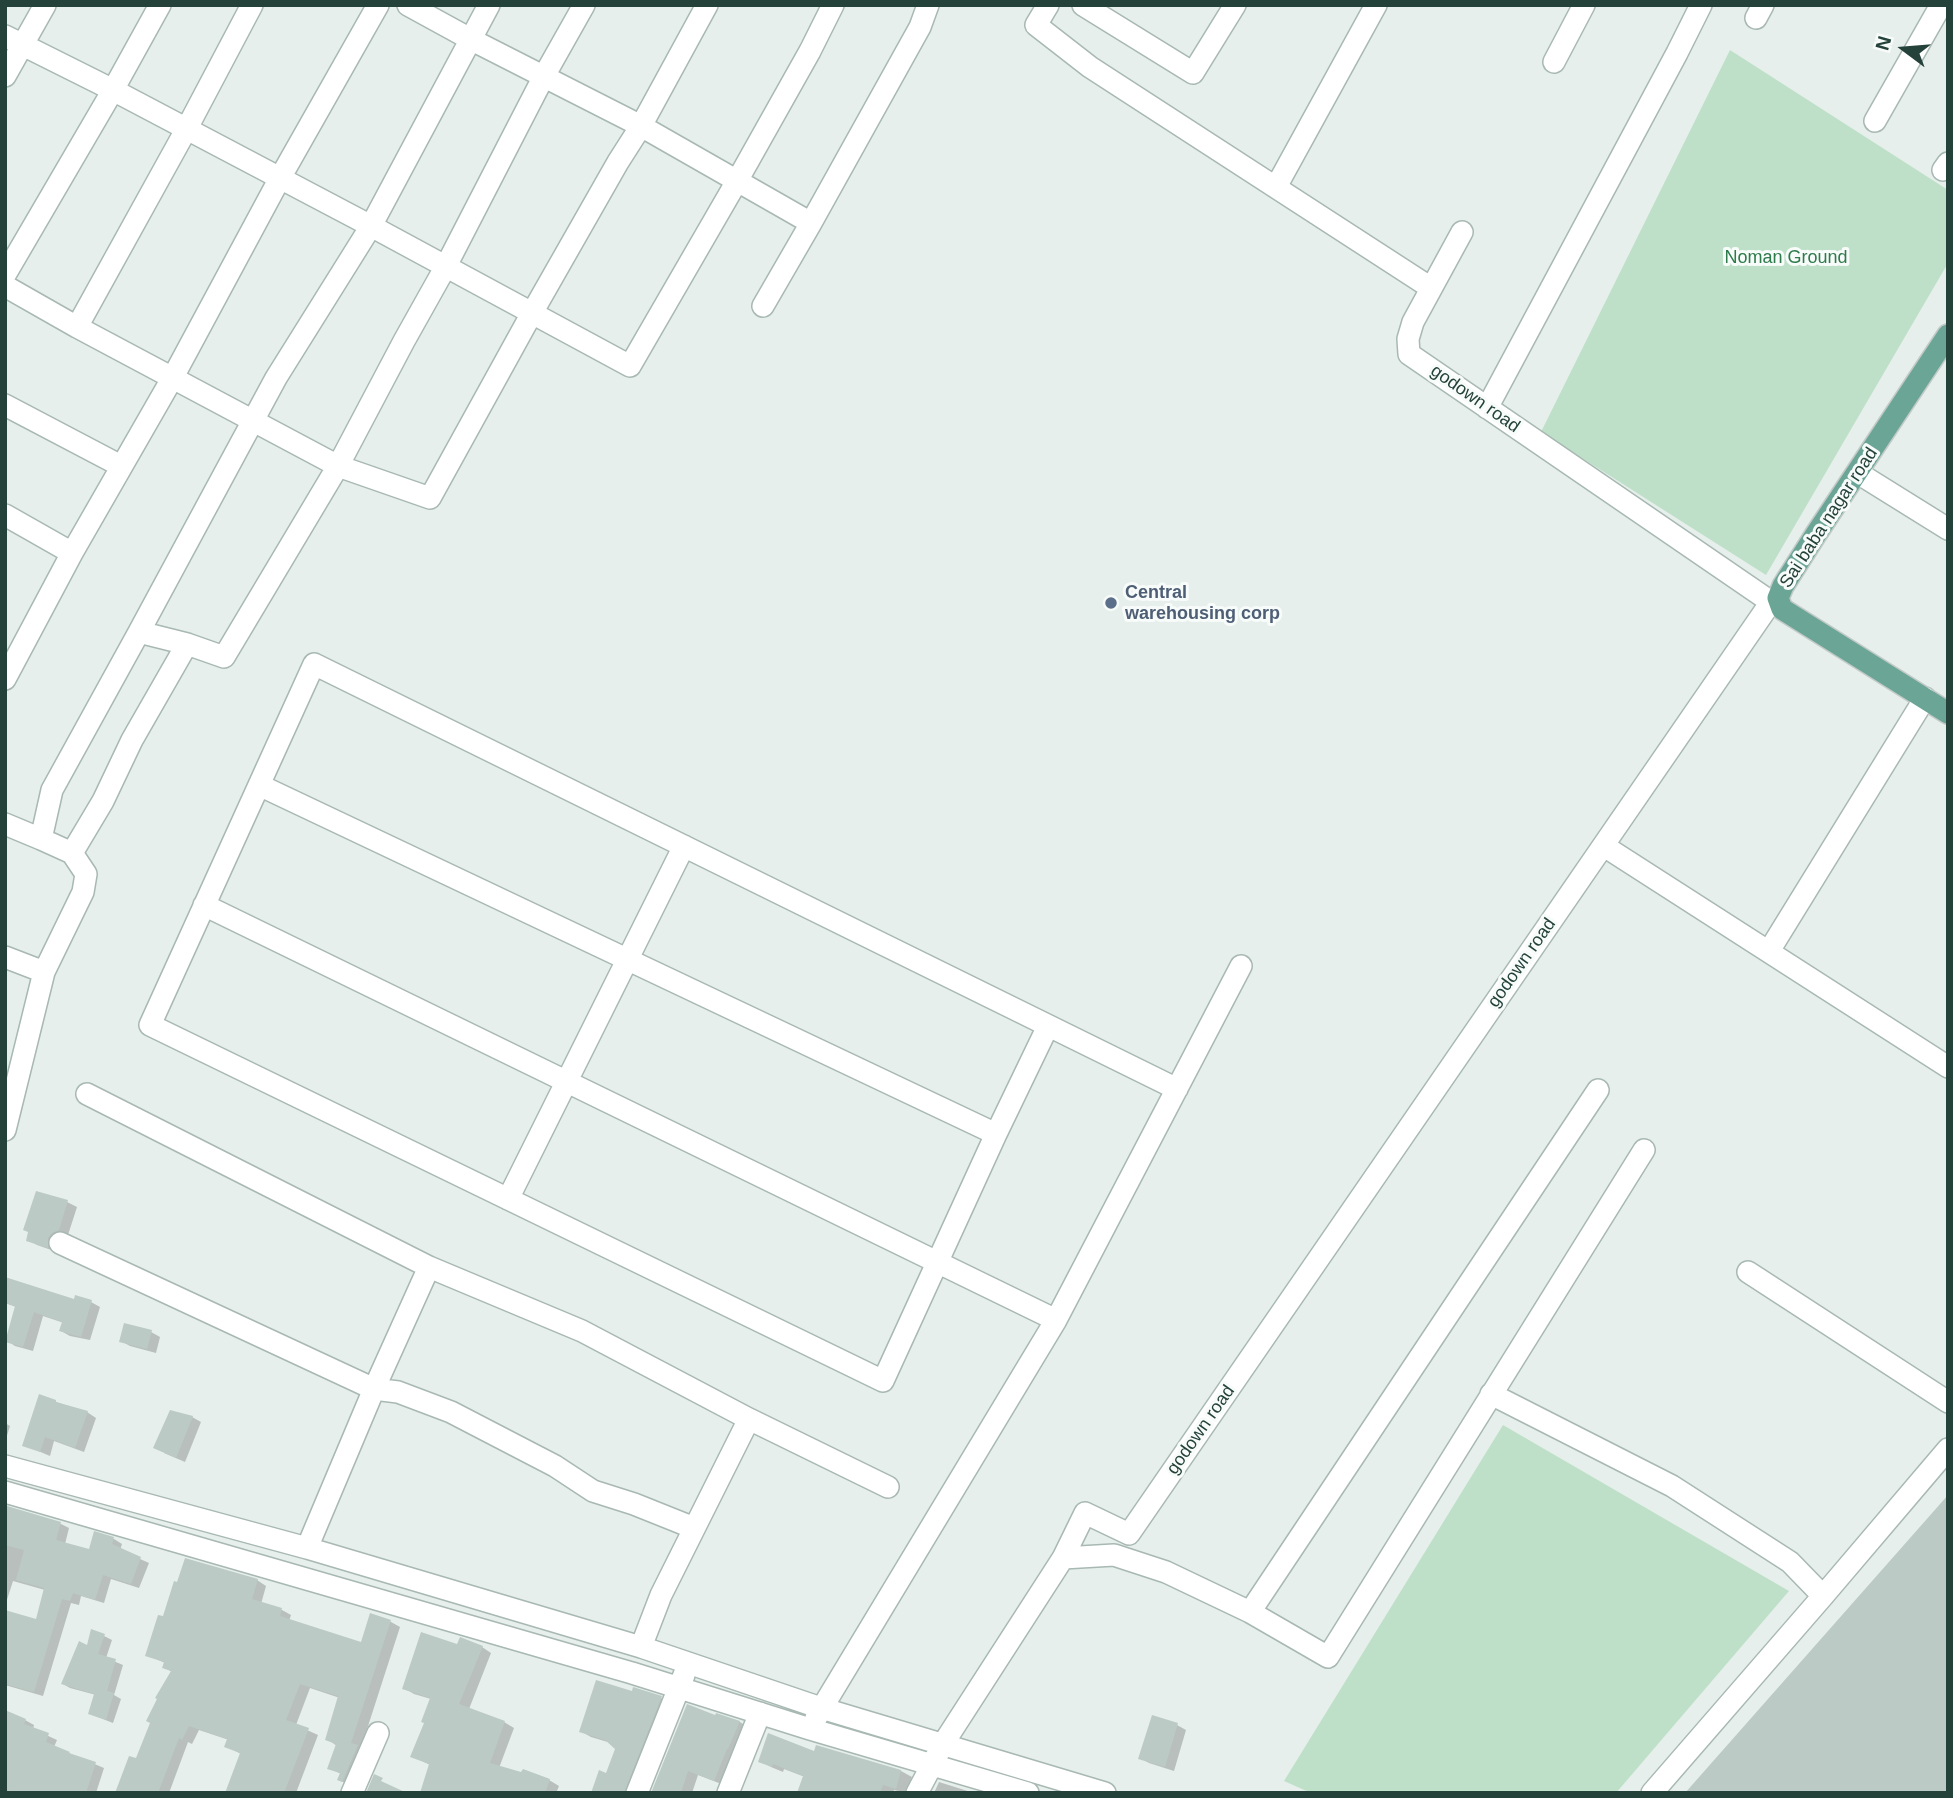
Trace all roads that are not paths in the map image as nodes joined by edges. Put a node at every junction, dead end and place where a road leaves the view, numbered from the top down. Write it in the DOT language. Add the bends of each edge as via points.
graph roads {
  1 [pos="45,5"];
  2 [pos="160,5"];
  3 [pos="251,5"];
  4 [pos="378,5"];
  5 [pos="408,5"];
  6 [pos="489,5"];
  7 [pos="584,5"];
  8 [pos="707,5"];
  9 [pos="833,5"];
  10 [pos="928,5"];
  11 [pos="1083,5"];
  12 [pos="1235,5"];
  13 [pos="1376,5"];
  14 [pos="1584,5"];
  15 [pos="1700,5"];
  16 [pos="1941,5"];
  17 [pos="1041,8"];
  18 [pos="14,40"];
  19 [pos="472,40"];
  20 [pos="1554,62"];
  21 [pos="5,76"];
  22 [pos="544,76"];
  23 [pos="114,90"];
  24 [pos="1875,121"];
  25 [pos="641,126"];
  26 [pos="187,128"];
  27 [pos="280,178"];
  28 [pos="737,181"];
  29 [pos="1276,187"];
  30 [pos="811,223"];
  31 [pos="371,226"];
  32 [pos="1462,232"];
  33 [pos="446,266"];
  34 [pos="5,275"];
  35 [pos="5,286"];
  36 [pos="1431,288"];
  37 [pos="763,306"];
  38 [pos="532,313"];
  39 [pos="77,327"];
  40 [pos="1948,335"];
  41 [pos="173,377"];
  42 [pos="5,405"];
  43 [pos="1486,408"];
  44 [pos="253,420"];
  45 [pos="121,466"];
  46 [pos="338,466"];
  47 [pos="1858,473"];
  48 [pos="5,515"];
  49 [pos="1948,529"];
  50 [pos="72,553"];
  51 [pos="1774,600"];
  52 [pos="139,632"];
  53 [pos="187,643"];
  54 [pos="5,679"];
  55 [pos="1925,698"];
  56 [pos="1948,713"];
  57 [pos="259,785"];
  58 [pos="5,824"];
  59 [pos="41,839"];
  60 [pos="684,846"];
  61 [pos="1604,846"];
  62 [pos="72,853"];
  63 [pos="204,905"];
  64 [pos="1769,951"];
  65 [pos="5,957"];
  66 [pos="628,960"];
  67 [pos="1241,966"];
  68 [pos="44,972"];
  69 [pos="1048,1026"];
  70 [pos="1948,1067"];
  71 [pos="567,1082"];
  72 [pos="1177,1089"];
  73 [pos="1598,1090"];
  74 [pos="87,1094"];
  75 [pos="5,1130"];
  76 [pos="996,1134"];
  77 [pos="1644,1150"];
  78 [pos="509,1199"];
  79 [pos="60,1243"];
  80 [pos="937,1262"];
  81 [pos="429,1267"];
  82 [pos="1748,1272"];
  83 [pos="1056,1320"];
  84 [pos="374,1389"];
  85 [pos="1491,1394"];
  86 [pos="1948,1402"];
  87 [pos="749,1419"];
  88 [pos="1948,1449"];
  89 [pos="5,1466"];
  90 [pos="888,1487"];
  91 [pos="5,1492"];
  92 [pos="694,1528"];
  93 [pos="307,1548"];
  94 [pos="1063,1558"];
  95 [pos="1823,1596"];
  96 [pos="1251,1612"];
  97 [pos="641,1647"];
  98 [pos="689,1663"];
  99 [pos="679,1688"];
  100 [pos="821,1708"];
  101 [pos="760,1713"];
  102 [pos="810,1729"];
  103 [pos="377,1733"];
  104 [pos="943,1744"];
  105 [pos="932,1764"];
  106 [pos="352,1793"];
  107 [pos="637,1793"];
  108 [pos="728,1793"];
  109 [pos="916,1793"];
  110 [pos="1028,1793"];
  111 [pos="1105,1793"];
  112 [pos="1652,1793"];
  1 -- 18 [label="street"];
  2 -- 23 [label="street"];
  3 -- 26 [label="street"];
  4 -- 27 [label="street"];
  5 -- 19 [label="street"];
  6 -- 19 [label="street"];
  7 -- 22 [label="street"];
  8 -- 25 [label="street"];
  9 -- 28 [label="street"];
  10 -- 30 [label="street"];
  11 -- 12 [label="street" via="1193,73"];
  13 -- 29 [label="street"];
  14 -- 20 [label="street"];
  15 -- 43 [label="street"];
  16 -- 24 [label="street"];
  17 -- 29 [label="street" via="1036,25 1090,67"];
  18 -- 21 [label="street"];
  18 -- 23 [label="street"];
  19 -- 22 [label="street"];
  19 -- 31 [label="street"];
  22 -- 25 [label="street"];
  22 -- 33 [label="street"];
  23 -- 26 [label="street"];
  23 -- 34 [label="street"];
  25 -- 28 [label="street"];
  25 -- 38 [label="street"];
  26 -- 27 [label="street"];
  26 -- 39 [label="street"];
  27 -- 31 [label="street"];
  27 -- 41 [label="street"];
  28 -- 30 [label="street"];
  28 -- 38 [label="street" via="630,366"];
  29 -- 36 [label="street"];
  30 -- 37 [label="street"];
  31 -- 33 [label="street"];
  31 -- 44 [label="street"];
  32 -- 36 [label="street, godown road"];
  33 -- 38 [label="street"];
  33 -- 46 [label="street"];
  35 -- 39 [label="street"];
  36 -- 43 [label="street, godown road" via="1413,322 1409,354"];
  38 -- 46 [label="street" via="430,498"];
  39 -- 41 [label="street"];
  40 -- 47 [label="main road, Sai baba nagar road"];
  41 -- 44 [label="street"];
  41 -- 45 [label="street"];
  42 -- 45 [label="street"];
  43 -- 51 [label="street, godown road"];
  44 -- 46 [label="street"];
  44 -- 52 [label="street"];
  45 -- 50 [label="street"];
  46 -- 53 [label="street" via="224,657"];
  47 -- 49 [label="street"];
  47 -- 51 [label="main road, Sai baba nagar road"];
  48 -- 50 [label="street"];
  50 -- 54 [label="street"];
  51 -- 55 [label="main road, Sai baba nagar road"];
  51 -- 61 [label="street, godown road"];
  52 -- 53 [label="street"];
  52 -- 59 [label="street" via="52,790"];
  53 -- 62 [label="street"];
  55 -- 56 [label="main road, Sai baba nagar road"];
  55 -- 64 [label="street"];
  57 -- 60 [label="street" via="314,664"];
  57 -- 63 [label="street"];
  57 -- 66 [label="street"];
  58 -- 59 [label="street"];
  59 -- 62 [label="street"];
  60 -- 66 [label="street"];
  60 -- 69 [label="street"];
  61 -- 64 [label="street"];
  61 -- 94 [label="street, godown road" via="1129,1534 1085,1513"];
  62 -- 68 [label="street" via="86,874 83,892"];
  63 -- 71 [label="street"];
  63 -- 78 [label="street" via="150,1025"];
  64 -- 70 [label="street"];
  65 -- 68 [label="street"];
  66 -- 71 [label="street"];
  66 -- 76 [label="street"];
  67 -- 72 [label="street"];
  68 -- 75 [label="street"];
  69 -- 72 [label="street"];
  69 -- 76 [label="street"];
  71 -- 78 [label="street"];
  71 -- 80 [label="street"];
  72 -- 83 [label="street"];
  73 -- 96 [label="street"];
  74 -- 81 [label="street"];
  76 -- 80 [label="street"];
  77 -- 85 [label="street"];
  78 -- 80 [label="street" via="883,1381"];
  79 -- 84 [label="street"];
  80 -- 83 [label="street"];
  81 -- 84 [label="street"];
  81 -- 87 [label="street" via="582,1331"];
  82 -- 86 [label="street"];
  83 -- 100 [label="street"];
  84 -- 92 [label="street" via="398,1392 452,1412 593,1491"];
  84 -- 93 [label="street"];
  85 -- 95 [label="street" via="1672,1486 1790,1562"];
  85 -- 96 [label="street" via="1328,1657"];
  87 -- 90 [label="street"];
  87 -- 92 [label="street"];
  88 -- 95 [label="street"];
  89 -- 93 [label="street"];
  91 -- 99 [label="street"];
  92 -- 97 [label="street"];
  93 -- 97 [label="street"];
  94 -- 96 [label="street" via="1114,1555 1166,1572"];
  94 -- 104 [label="street, godown road"];
  95 -- 112 [label="street"];
  97 -- 98 [label="street"];
  98 -- 99 [label="street"];
  98 -- 100 [label="street"];
  99 -- 101 [label="street"];
  99 -- 107 [label="street"];
  100 -- 102 [label="street"];
  100 -- 104 [label="street"];
  101 -- 102 [label="street"];
  101 -- 108 [label="street"];
  102 -- 105 [label="street"];
  103 -- 106 [label="street"];
  104 -- 105 [label="street, godown road"];
  104 -- 111 [label="street"];
  105 -- 109 [label="street, godown road"];
  105 -- 110 [label="street"];
}
